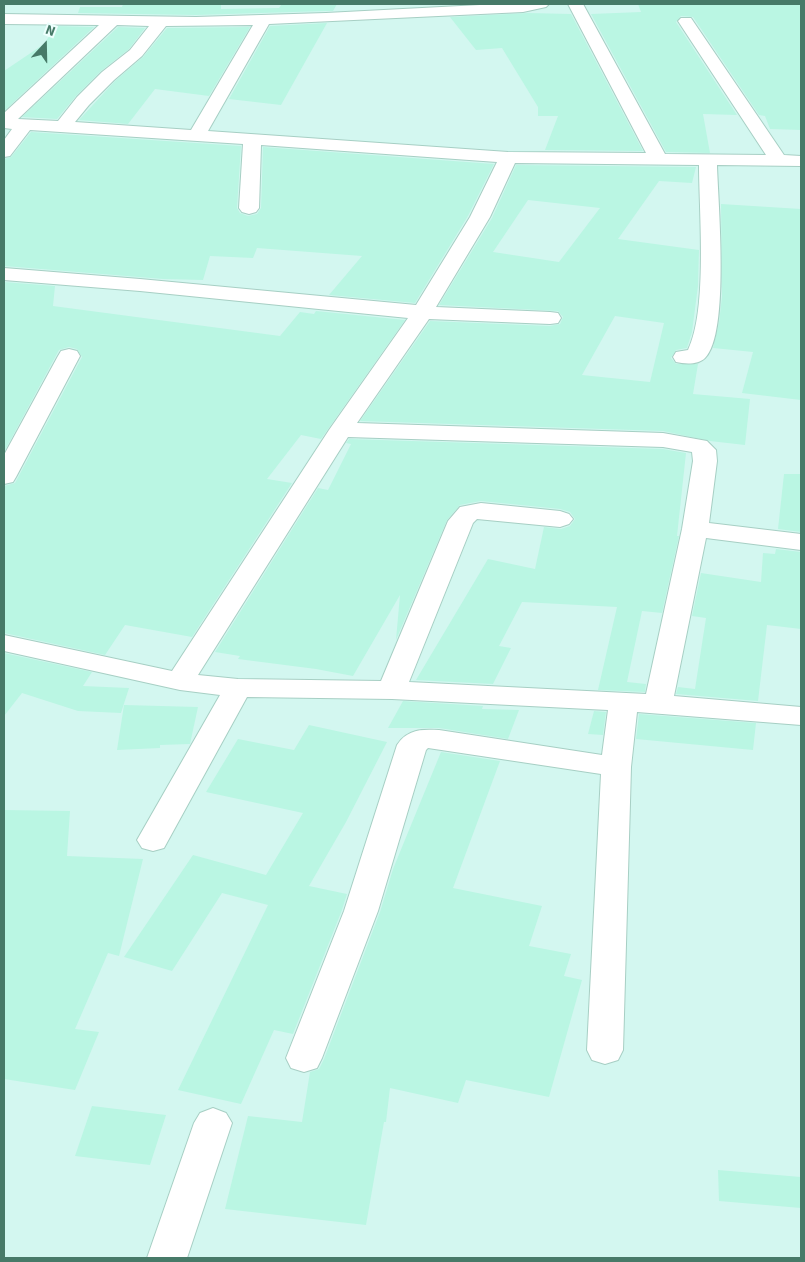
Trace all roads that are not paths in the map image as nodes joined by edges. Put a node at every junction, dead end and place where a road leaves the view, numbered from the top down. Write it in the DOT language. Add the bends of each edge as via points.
graph roads {
  1 [pos="104,4"];
  2 [pos="541,4"];
  3 [pos="576,4"];
  4 [pos="326,11"];
  5 [pos="4,19"];
  6 [pos="264,20"];
  7 [pos="106,21"];
  8 [pos="686,21"];
  9 [pos="160,23"];
  10 [pos="4,123"];
  11 [pos="25,124"];
  12 [pos="62,128"];
  13 [pos="197,135"];
  14 [pos="252,138"];
  15 [pos="4,152"];
  16 [pos="508,157"];
  17 [pos="659,160"];
  18 [pos="801,160"];
  19 [pos="708,161"];
  20 [pos="779,161"];
  21 [pos="249,208"];
  22 [pos="4,274"];
  23 [pos="422,313"];
  24 [pos="550,318"];
  25 [pos="70,356"];
  26 [pos="684,357"];
  27 [pos="341,430"];
  28 [pos="4,477"];
  29 [pos="560,519"];
  30 [pos="695,530"];
  31 [pos="801,542"];
  32 [pos="4,643"];
  33 [pos="180,682"];
  34 [pos="238,688"];
  35 [pos="392,690"];
  36 [pos="624,702"];
  37 [pos="658,704"];
  38 [pos="801,716"];
  39 [pos="616,768"];
  40 [pos="153,840"];
  41 [pos="605,1050"];
  42 [pos="304,1058"];
  43 [pos="213,1123"];
  44 [pos="167,1258"];
  1 -- 7 [label="street"];
  2 -- 4 [label="street"];
  3 -- 17 [label="street"];
  4 -- 6 [label="street"];
  5 -- 7 [label="street"];
  6 -- 9 [label="street"];
  6 -- 13 [label="street"];
  7 -- 9 [label="street"];
  7 -- 10 [label="street"];
  8 -- 20 [label="street"];
  9 -- 12 [label="street" via="136,54 108,76"];
  10 -- 11 [label="street"];
  11 -- 12 [label="street"];
  11 -- 15 [label="street"];
  12 -- 13 [label="street"];
  13 -- 14 [label="street"];
  14 -- 16 [label="street"];
  14 -- 21 [label="street"];
  16 -- 17 [label="street"];
  16 -- 23 [label="street" via="480,217"];
  17 -- 19 [label="street"];
  18 -- 20 [label="street"];
  19 -- 20 [label="street"];
  19 -- 26 [label="street" via="710,290 700,353"];
  22 -- 23 [label="street" via="64,277"];
  23 -- 24 [label="street"];
  23 -- 27 [label="street"];
  25 -- 28 [label="street"];
  27 -- 30 [label="street" via="663,440 699,446 704,450 705,461"];
  27 -- 33 [label="street"];
  29 -- 35 [label="street" via="469,512 461,521"];
  30 -- 31 [label="street"];
  30 -- 37 [label="street"];
  32 -- 33 [label="street"];
  33 -- 34 [label="street"];
  34 -- 35 [label="street"];
  34 -- 40 [label="street"];
  35 -- 36 [label="street"];
  36 -- 37 [label="street"];
  36 -- 39 [label="street"];
  37 -- 38 [label="street"];
  39 -- 41 [label="street"];
  39 -- 42 [label="street" via="439,739 422,738 412,745 361,911"];
  43 -- 44 [label="street"];
}
